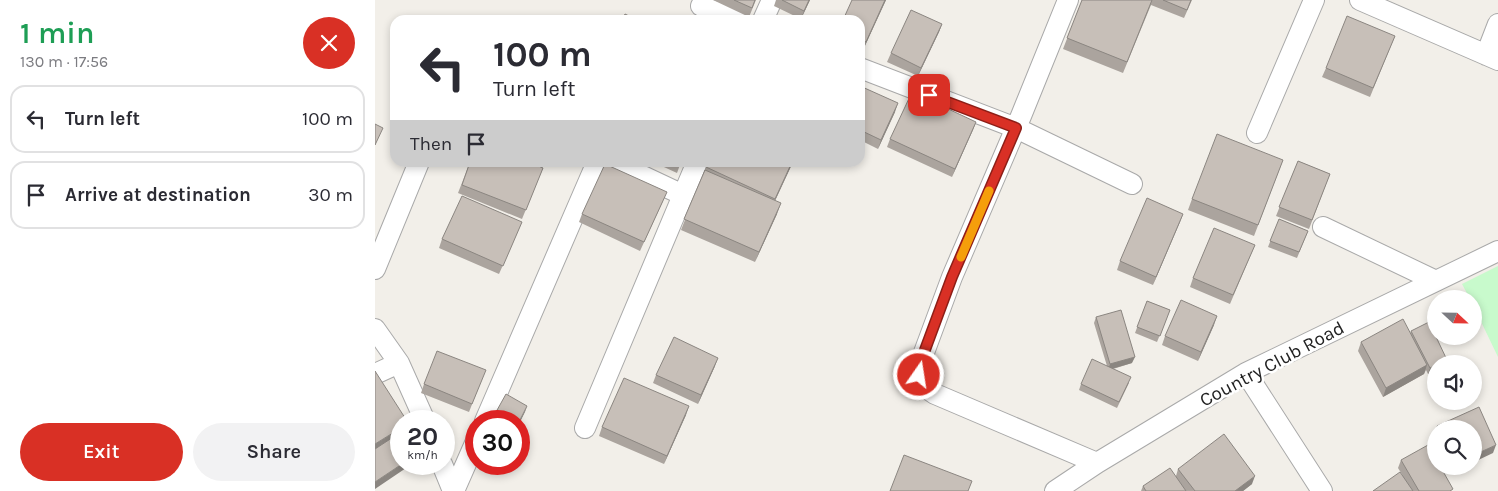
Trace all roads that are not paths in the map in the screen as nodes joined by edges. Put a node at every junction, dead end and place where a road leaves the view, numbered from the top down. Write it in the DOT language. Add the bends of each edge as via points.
graph roads {
  1 [pos="772,0"];
  2 [pos="1068,0"];
  3 [pos="1314,0"];
  4 [pos="1360,0"];
  5 [pos="701,6"];
  6 [pos="724,15"];
  7 [pos="765,15"];
  8 [pos="1498,24"];
  9 [pos="1492,58"];
  10 [pos="865,70"];
  11 [pos="1016,128"];
  12 [pos="1257,133"];
  13 [pos="417,167"];
  14 [pos="595,167"];
  15 [pos="624,167"];
  16 [pos="695,167"];
  17 [pos="1131,184"];
  18 [pos="683,195"];
  19 [pos="1323,227"];
  20 [pos="1498,251"];
  21 [pos="375,269"];
  22 [pos="1436,281"];
  23 [pos="375,329"];
  24 [pos="399,363"];
  25 [pos="1246,373"];
  26 [pos="375,374"];
  27 [pos="420,410"];
  28 [pos="490,410"];
  29 [pos="585,428"];
  30 [pos="1097,462"];
  31 [pos="465,466"];
  32 [pos="447,475"];
  33 [pos="454,491"];
  34 [pos="1055,491"];
  35 [pos="1322,491"];
  1 -- 7 [label="street"];
  2 -- 11 [label="street"];
  3 -- 12 [label="street"];
  4 -- 9 [label="street"];
  5 -- 6 [label="street"];
  8 -- 9 [label="street"];
  10 -- 11 [label="street"];
  11 -- 17 [label="street"];
  11 -- 30 [label="street" via="952,277 919,366 919,375 922,383 935,394"];
  13 -- 21 [label="street"];
  14 -- 28 [label="street"];
  15 -- 18 [label="street"];
  16 -- 18 [label="street"];
  18 -- 29 [label="street"];
  19 -- 22 [label="street"];
  20 -- 22 [label="street, Country Club Road"];
  22 -- 25 [label="street, Country Club Road"];
  23 -- 24 [label="street"];
  24 -- 26 [label="street"];
  24 -- 27 [label="street"];
  25 -- 30 [label="street, Country Club Road"];
  25 -- 35 [label="street"];
  30 -- 34 [label="street, Country Club Road"];
  31 -- 33 [label="street"];
  32 -- 33 [label="street"];
}
